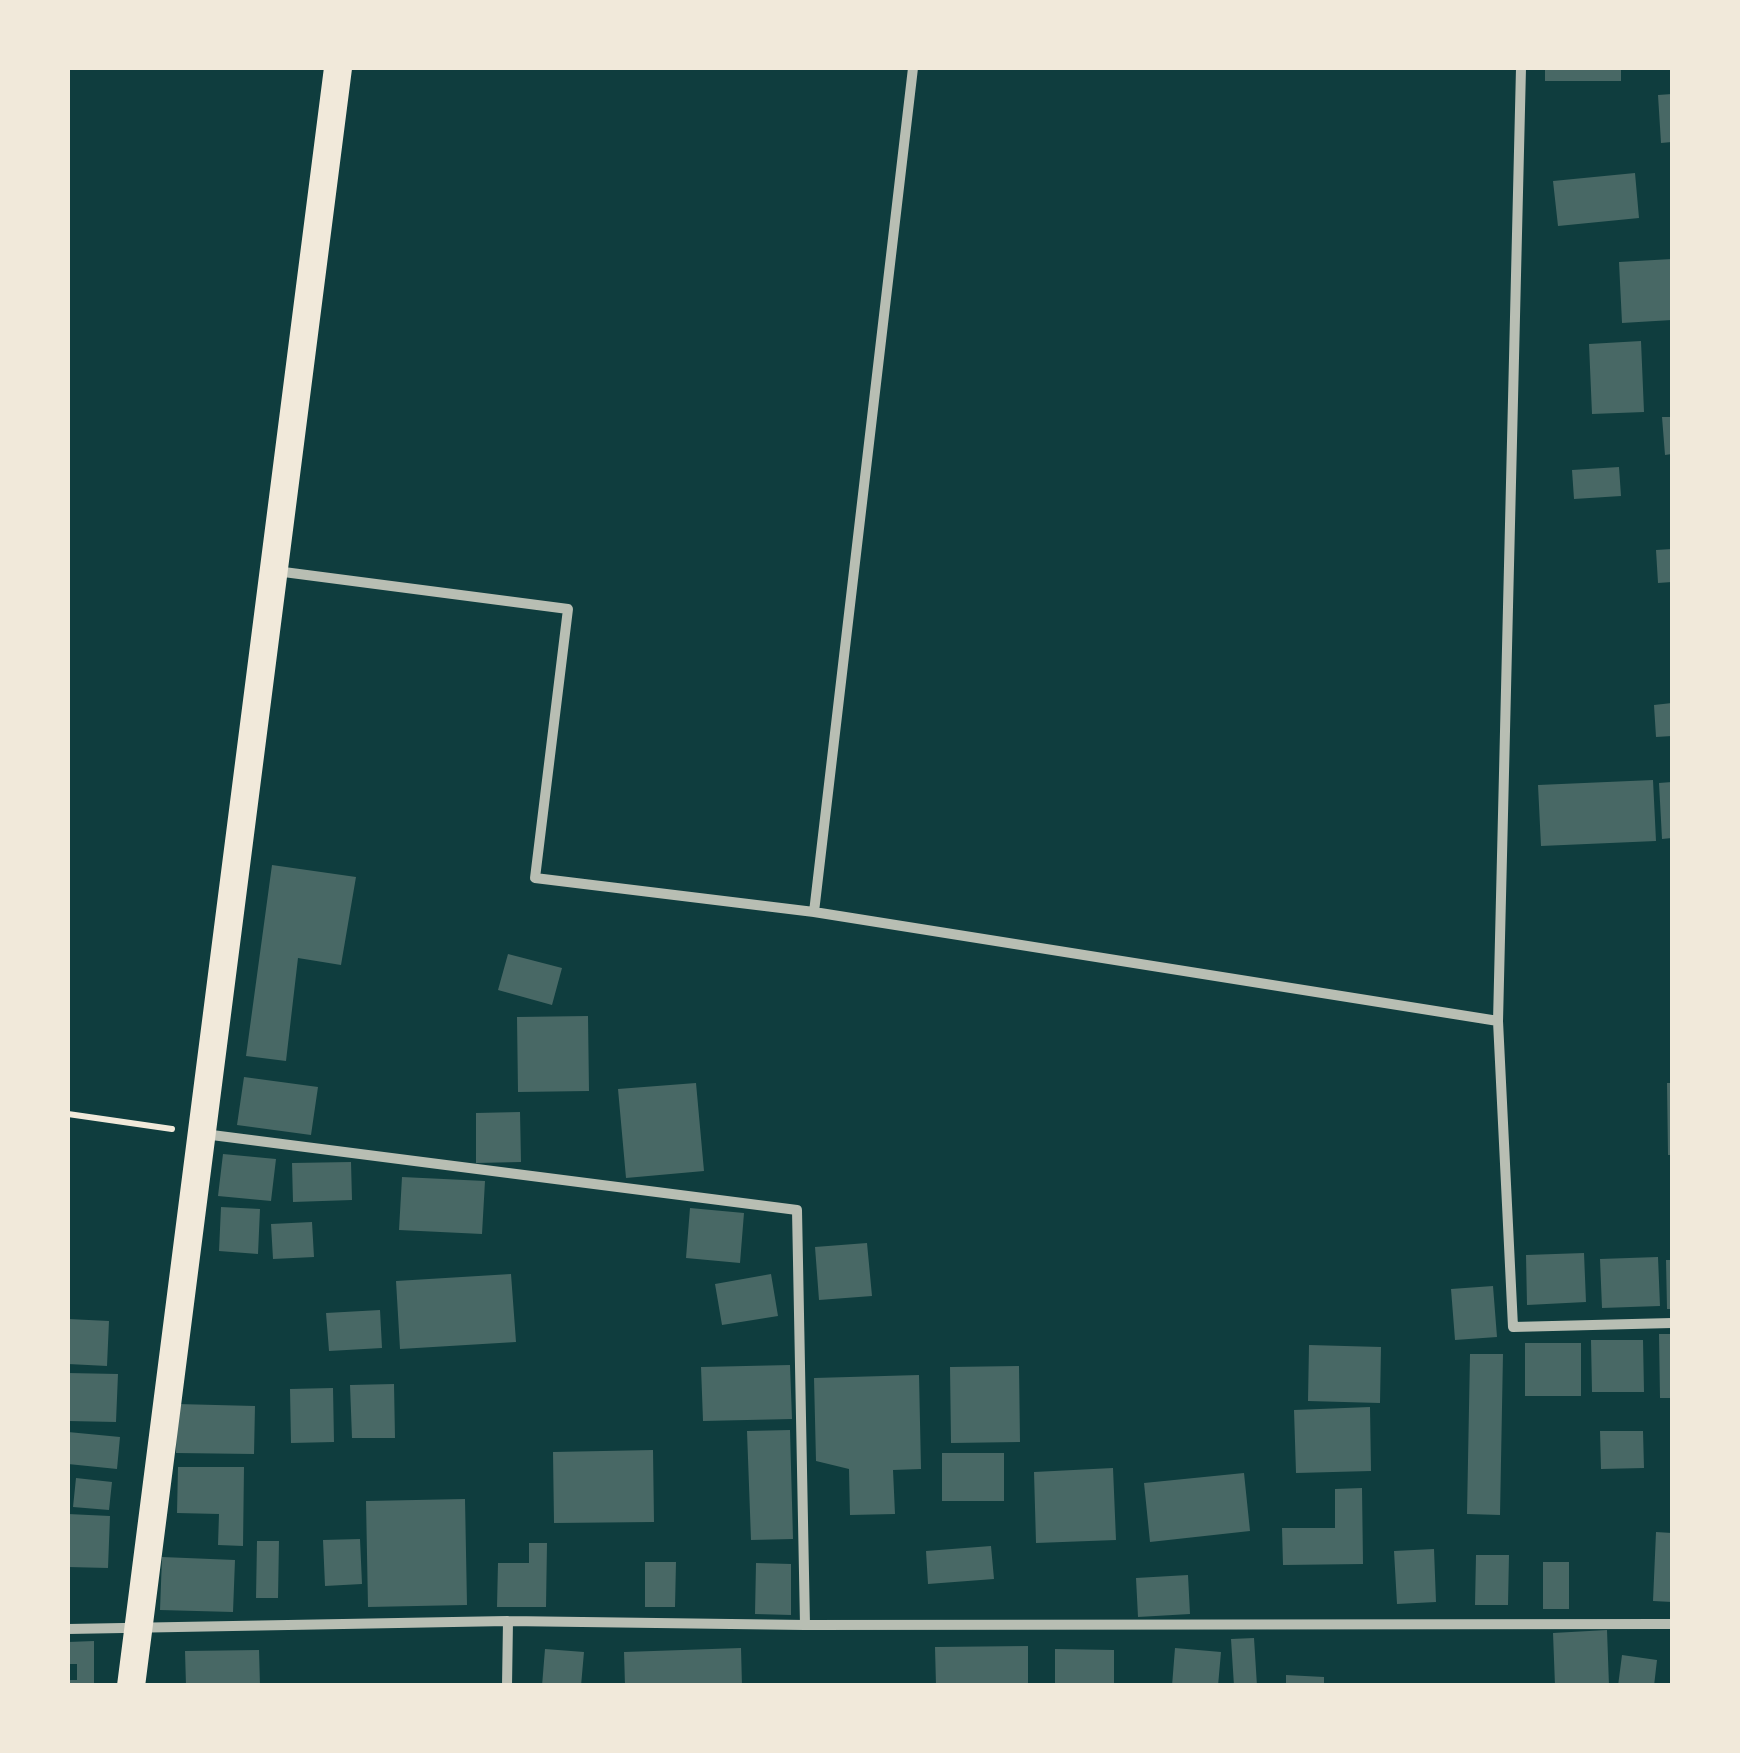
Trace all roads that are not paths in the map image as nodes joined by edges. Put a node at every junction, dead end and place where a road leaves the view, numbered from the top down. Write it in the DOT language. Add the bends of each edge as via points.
graph roads {
  1 [pos="338,68"];
  2 [pos="913,68"];
  3 [pos="1521,68"];
  4 [pos="274,570"];
  5 [pos="814,912"];
  6 [pos="1498,1022"];
  7 [pos="203,1134"];
  8 [pos="1672,1323"];
  9 [pos="508,1622"];
  10 [pos="1672,1624"];
  11 [pos="805,1625"];
  12 [pos="68,1629"];
  13 [pos="138,1630"];
  14 [pos="131,1686"];
  15 [pos="508,1686"];
  1 -- 4 [label="highway"];
  2 -- 5 [label="street"];
  3 -- 6 [label="street"];
  4 -- 5 [label="street" via="568,609 536,878"];
  4 -- 7 [label="highway"];
  5 -- 6 [label="street"];
  6 -- 8 [label="street" via="1513,1327"];
  7 -- 11 [label="street" via="798,1210"];
  7 -- 13 [label="highway"];
  9 -- 11 [label="street"];
  9 -- 13 [label="street"];
  9 -- 15 [label="street"];
  10 -- 11 [label="street"];
  12 -- 13 [label="street"];
  13 -- 14 [label="highway"];
}
